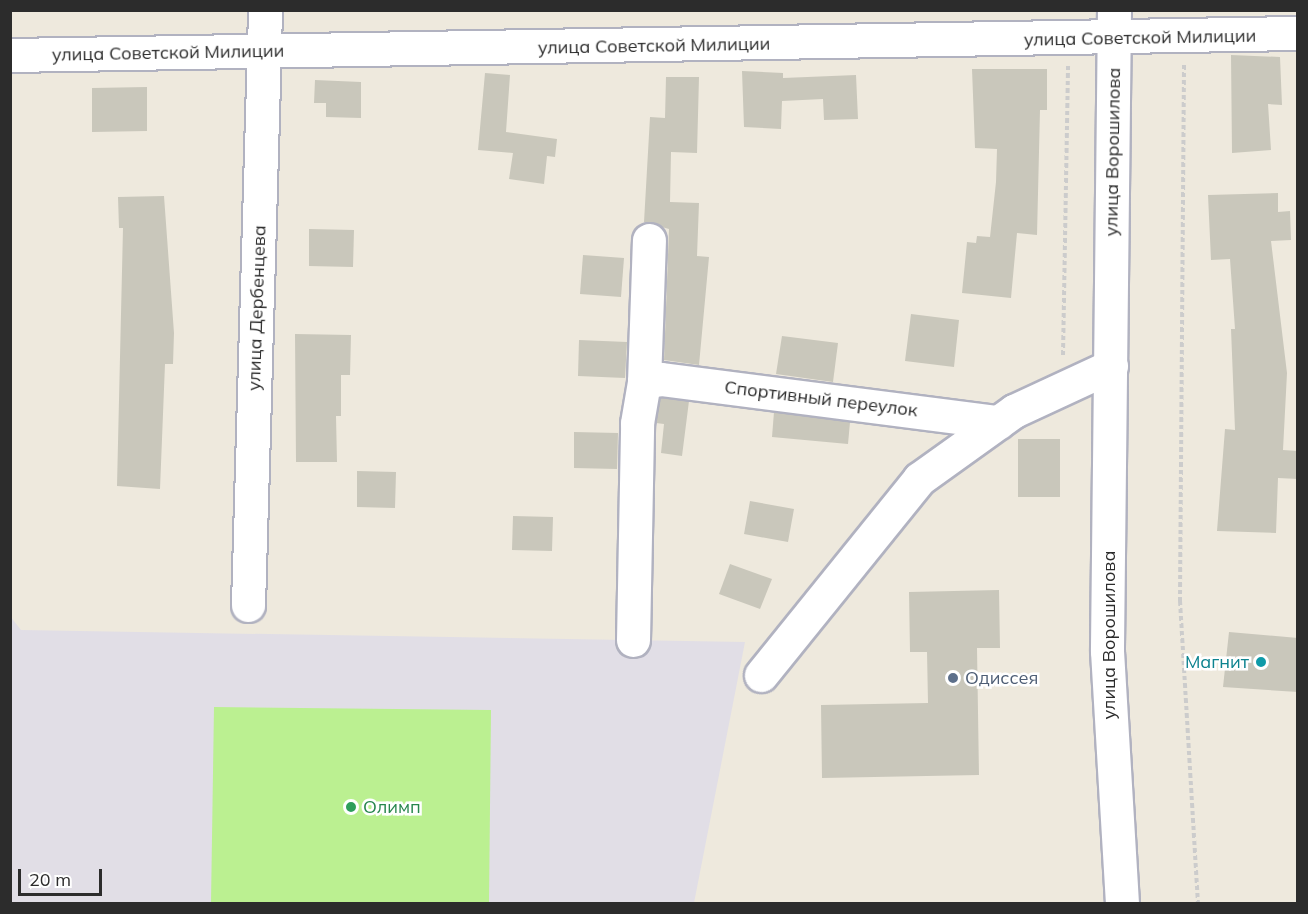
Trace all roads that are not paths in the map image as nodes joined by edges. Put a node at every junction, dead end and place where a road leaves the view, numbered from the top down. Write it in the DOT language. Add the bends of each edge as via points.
graph roads {
  1 [pos="265,10"];
  2 [pos="1114,25"];
  3 [pos="1298,33"];
  4 [pos="265,51"];
  5 [pos="10,55"];
  6 [pos="649,240"];
  7 [pos="1111,366"];
  8 [pos="644,382"];
  9 [pos="998,422"];
  10 [pos="248,605"];
  11 [pos="633,640"];
  12 [pos="761,675"];
  13 [pos="1122,903"];
  1 -- 4 [label="street, улица Дербенцева"];
  2 -- 3 [label="street, улица Советской Милиции" via="1184,37"];
  2 -- 4 [label="street, улица Советской Милиции" via="1069,40"];
  2 -- 7 [label="street, улица Ворошилова"];
  4 -- 5 [label="street, улица Советской Милиции"];
  4 -- 10 [label="street, улица Дербенцева"];
  6 -- 8 [label="street"];
  7 -- 9 [label="street"];
  7 -- 13 [label="street, улица Ворошилова" via="1107,651"];
  8 -- 9 [label="street, Спортивный переулок" via="661,379"];
  8 -- 11 [label="street" via="637,423"];
  9 -- 12 [label="street" via="919,479"];
}
